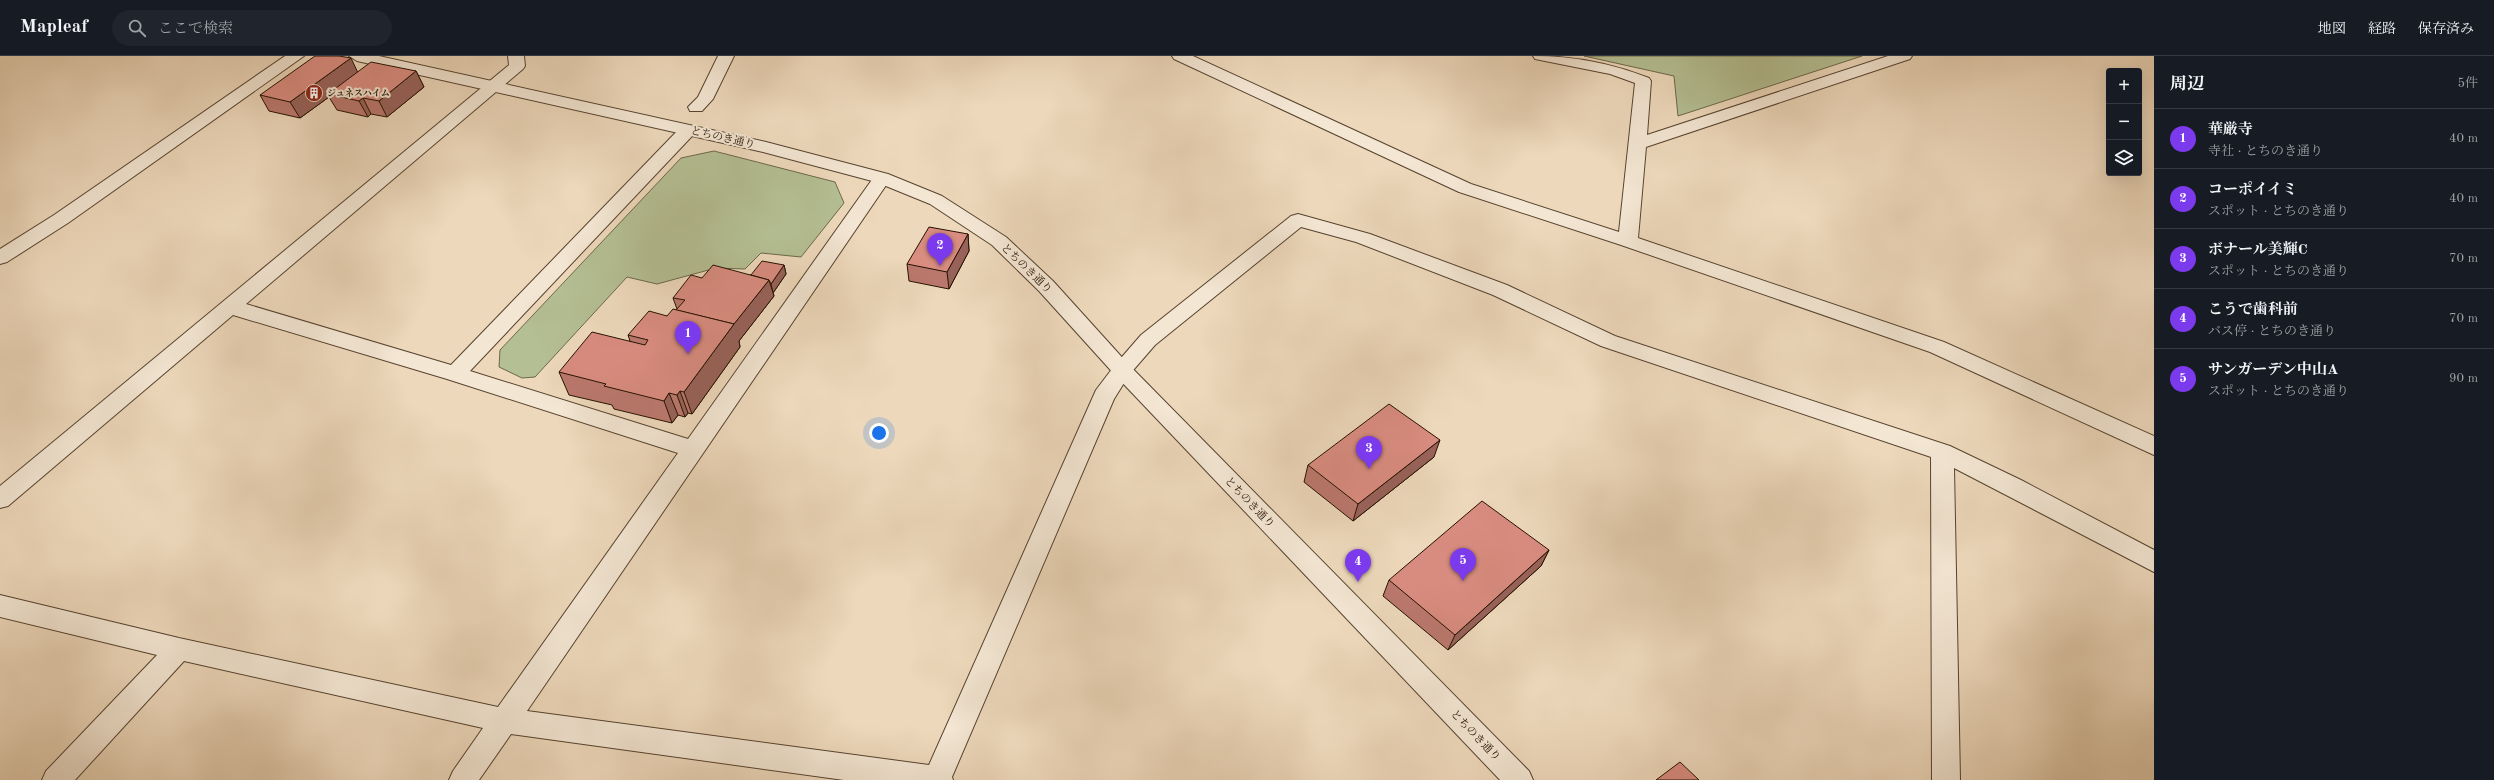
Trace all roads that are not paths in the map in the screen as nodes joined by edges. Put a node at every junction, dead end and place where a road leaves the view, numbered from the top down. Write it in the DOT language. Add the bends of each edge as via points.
graph roads {
  1 [pos="296,56"];
  2 [pos="357,56"];
  3 [pos="516,56"];
  4 [pos="726,56"];
  5 [pos="1180,56"];
  6 [pos="1541,56"];
  7 [pos="1904,56"];
  8 [pos="493,86"];
  9 [pos="696,107"];
  10 [pos="688,130"];
  11 [pos="1638,144"];
  12 [pos="882,178"];
  13 [pos="1628,240"];
  14 [pos="0,258"];
  15 [pos="231,307"];
  16 [pos="1122,370"];
  17 [pos="455,374"];
  18 [pos="2154,446"];
  19 [pos="692,449"];
  20 [pos="1942,452"];
  21 [pos="0,500"];
  22 [pos="2154,562"];
  23 [pos="0,606"];
  24 [pos="179,649"];
  25 [pos="503,720"];
  26 [pos="938,779"];
  27 [pos="56,780"];
  28 [pos="462,780"];
  29 [pos="1519,780"];
  30 [pos="1946,780"];
  1 -- 14 [label="street" via="61,219"];
  2 -- 8 [label="street, とちのき通り"];
  3 -- 8 [label="street" via="516,66"];
  4 -- 9 [label="street" via="705,99"];
  5 -- 13 [label="street" via="1465,188"];
  6 -- 11 [label="street" via="1614,70 1643,81"];
  7 -- 11 [label="street"];
  8 -- 10 [label="street, とちのき通り"];
  8 -- 15 [label="street"];
  10 -- 12 [label="street, とちのき通り" via="766,147"];
  10 -- 17 [label="street"];
  11 -- 13 [label="street"];
  12 -- 16 [label="street, とちのき通り" via="936,200 999,241 1046,286"];
  12 -- 19 [label="street"];
  13 -- 18 [label="street" via="1937,347"];
  15 -- 17 [label="street"];
  15 -- 21 [label="street"];
  16 -- 20 [label="street" via="1148,340 1298,220 1363,238 1500,290 1608,341 1717,380"];
  16 -- 26 [label="street" via="1104,396"];
  16 -- 29 [label="street, とちのき通り"];
  17 -- 19 [label="street"];
  19 -- 25 [label="street"];
  20 -- 22 [label="street" via="2013,486"];
  20 -- 30 [label="street"];
  23 -- 24 [label="street"];
  24 -- 25 [label="street"];
  24 -- 27 [label="street"];
  25 -- 26 [label="street"];
  25 -- 28 [label="street"];
}
